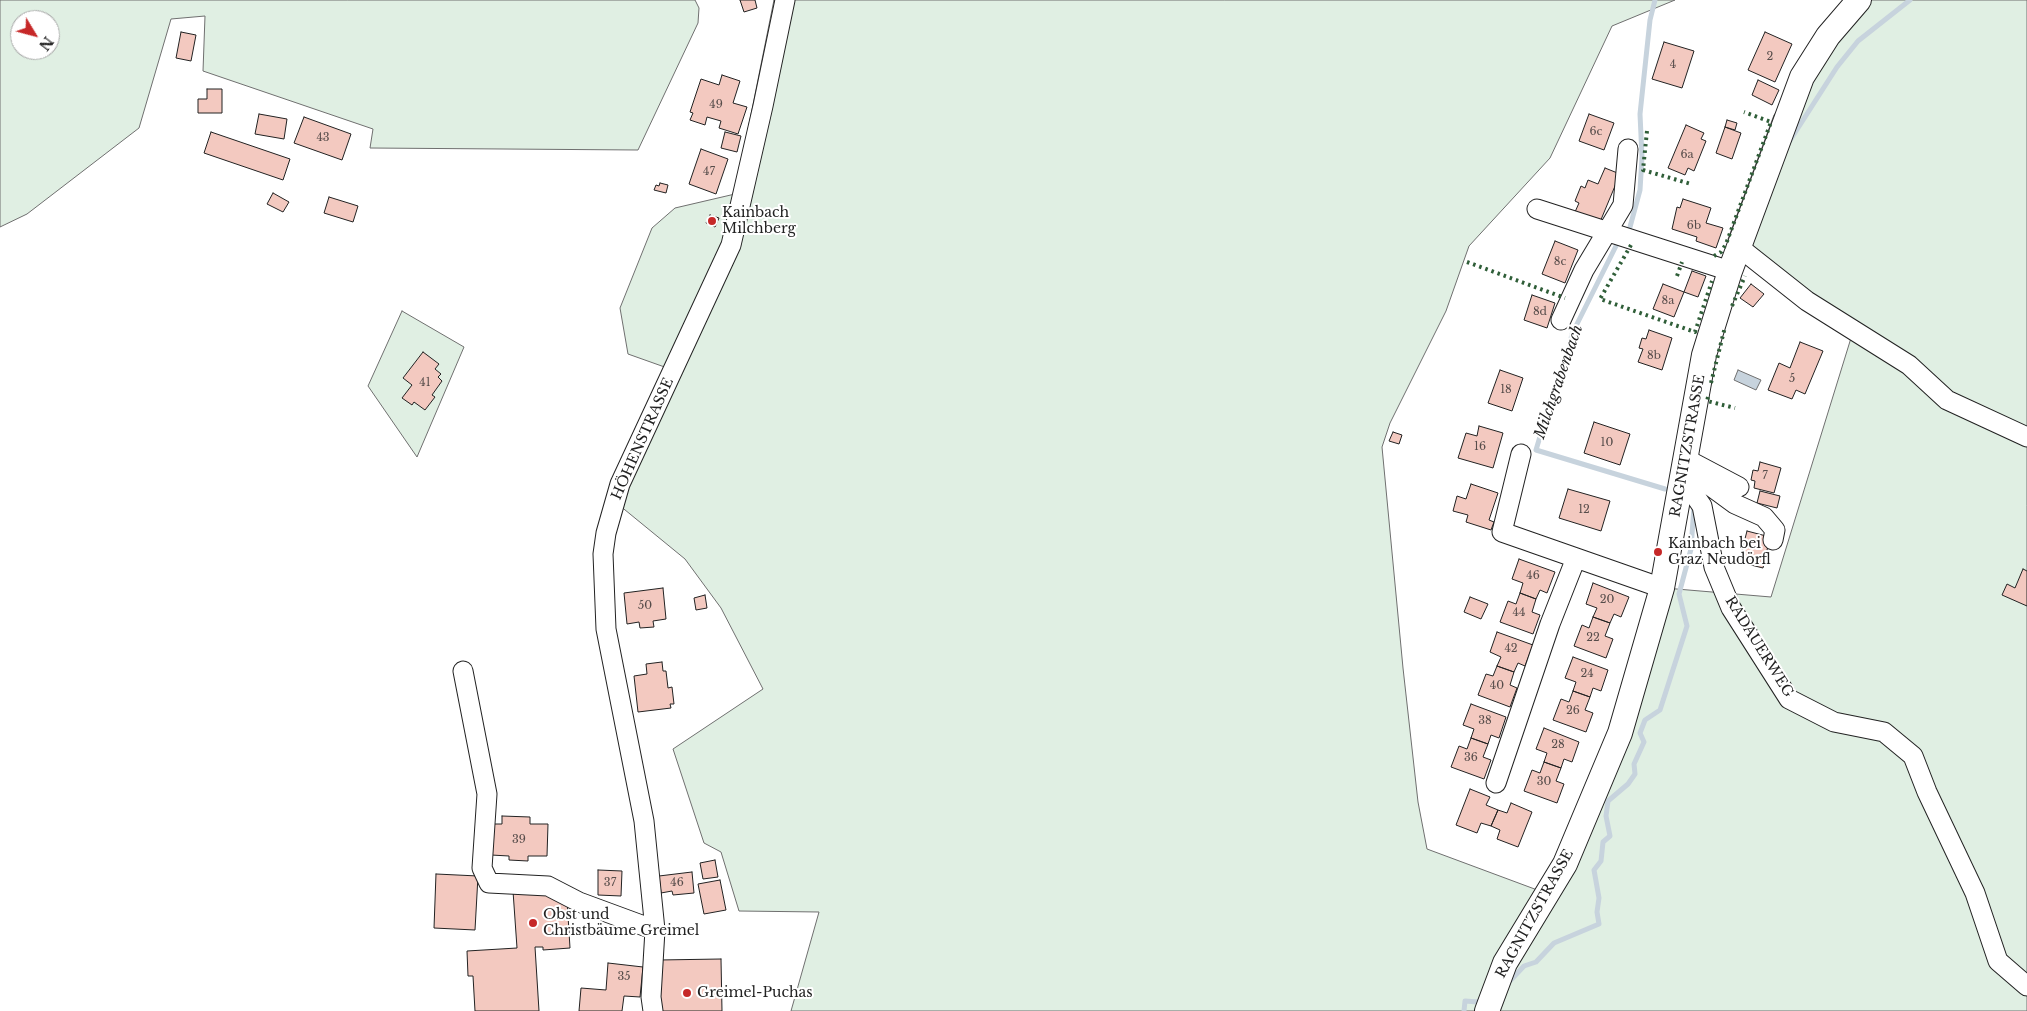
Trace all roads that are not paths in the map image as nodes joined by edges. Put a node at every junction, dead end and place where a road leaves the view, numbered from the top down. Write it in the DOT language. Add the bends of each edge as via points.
graph roads {
  1 [pos="784,0"];
  2 [pos="1859,0"];
  3 [pos="1628,149"];
  4 [pos="1537,209"];
  5 [pos="1606,231"];
  6 [pos="1740,248"];
  7 [pos="1730,271"];
  8 [pos="1561,320"];
  9 [pos="2027,437"];
  10 [pos="1521,454"];
  11 [pos="1684,468"];
  12 [pos="1738,487"];
  13 [pos="1773,540"];
  14 [pos="1576,558"];
  15 [pos="1662,588"];
  16 [pos="463,671"];
  17 [pos="1496,783"];
  18 [pos="655,930"];
  19 [pos="2027,986"];
  20 [pos="653,1011"];
  21 [pos="1487,1011"];
  1 -- 18 [label="street, HÖHENSTRASSE" via="731,245 620,484 603,554 606,629 644,821"];
  2 -- 6 [label="main road, RAGNITZSTRASSE" via="1828,36 1802,77"];
  3 -- 5 [label="street" via="1623,205"];
  4 -- 5 [label="street"];
  5 -- 7 [label="street"];
  5 -- 8 [label="street"];
  6 -- 7 [label="main road, RAGNITZSTRASSE"];
  6 -- 9 [label="street" via="1808,301 1909,365 1947,400"];
  7 -- 11 [label="main road, RAGNITZSTRASSE" via="1704,355"];
  10 -- 14 [label="street" via="1502,532"];
  11 -- 12 [label="street"];
  11 -- 13 [label="street" via="1736,504 1764,518 1775,530"];
  11 -- 15 [label="main road, RAGNITZSTRASSE"];
  11 -- 19 [label="street, RADAUERWEG" via="1702,506 1714,567 1731,608 1789,699 1834,722 1884,732 1913,756 1975,893 1998,961"];
  14 -- 15 [label="street"];
  14 -- 17 [label="street"];
  15 -- 21 [label="main road, RAGNITZSTRASSE" via="1620,733 1565,864 1505,963"];
  16 -- 18 [label="street" via="487,794 482,868 489,883 548,886 578,902"];
  18 -- 20 [label="street, HÖHENSTRASSE"];
}
